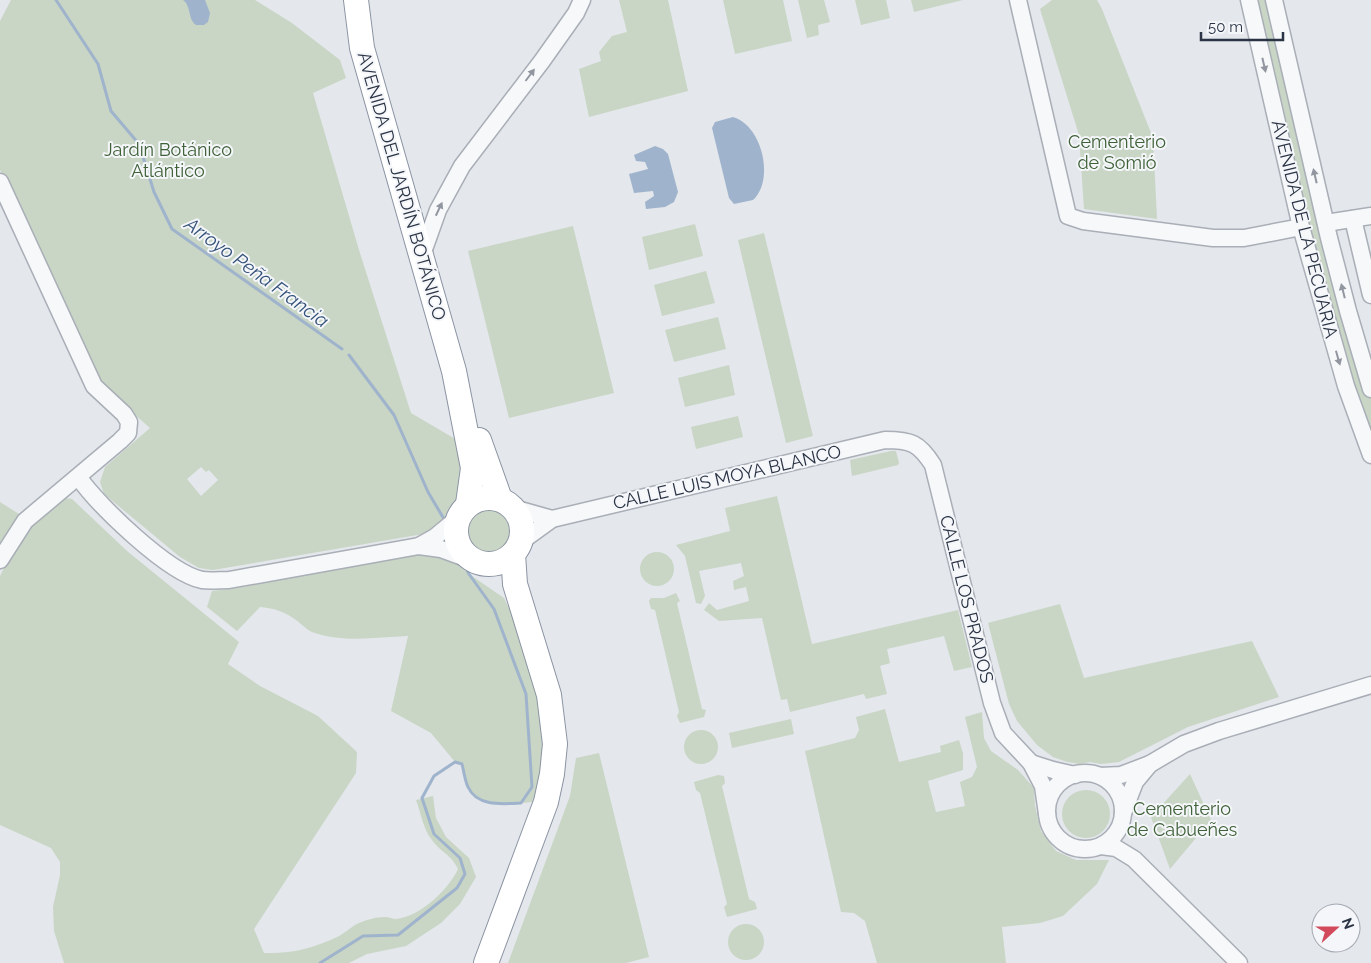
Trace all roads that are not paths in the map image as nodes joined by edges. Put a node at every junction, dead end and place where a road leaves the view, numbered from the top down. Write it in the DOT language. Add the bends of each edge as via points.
graph roads {
  1 [pos="356,0"];
  2 [pos="582,0"];
  3 [pos="1018,0"];
  4 [pos="1249,0"];
  5 [pos="1274,0"];
  6 [pos="0,182"];
  7 [pos="1371,216"];
  8 [pos="1353,219"];
  9 [pos="1326,223"];
  10 [pos="1301,227"];
  11 [pos="422,255"];
  12 [pos="1371,295"];
  13 [pos="454,370"];
  14 [pos="1371,389"];
  15 [pos="902,440"];
  16 [pos="1371,455"];
  17 [pos="78,478"];
  18 [pos="507,504"];
  19 [pos="463,511"];
  20 [pos="552,519"];
  21 [pos="419,546"];
  22 [pos="516,548"];
  23 [pos="0,560"];
  24 [pos="477,562"];
  25 [pos="525,618"];
  26 [pos="1371,685"];
  27 [pos="1031,763"];
  28 [pos="1150,764"];
  29 [pos="1075,775"];
  30 [pos="1100,776"];
  31 [pos="1047,814"];
  32 [pos="1122,819"];
  33 [pos="1101,846"];
  34 [pos="1134,859"];
  35 [pos="486,963"];
  36 [pos="1239,963"];
  1 -- 11 [label="highway, AVENIDA DEL JARDÍN BOTÁNICO" via="362,48"];
  11 -- 2 [label="street, one-way" via="438,210 462,166 576,13"];
  3 -- 10 [label="street" via="1068,216 1083,221 1213,238 1244,238"];
  4 -- 10 [label="street, AVENIDA DE LA PECUARIA, one-way"];
  9 -- 5 [label="street, AVENIDA DE LA PECUARIA, one-way"];
  6 -- 17 [label="street" via="94,386 129,422 128,433"];
  7 -- 8 [label="street"];
  8 -- 9 [label="street"];
  8 -- 12 [label="street"];
  14 -- 9 [label="street, AVENIDA DE LA PECUARIA, one-way"];
  10 -- 16 [label="street, AVENIDA DE LA PECUARIA, one-way" via="1346,386"];
  11 -- 13 [label="highway, AVENIDA DEL JARDÍN BOTÁNICO"];
  13 -- 18 [label="highway, AVENIDA DEL JARDÍN BOTÁNICO"];
  13 -- 19 [label="highway, AVENIDA DEL JARDÍN BOTÁNICO" via="473,468"];
  15 -- 20 [label="street, CALLE LUIS MOYA BLANCO" via="885,440 836,451"];
  15 -- 27 [label="street, CALLE LOS PRADOS" via="918,447 933,465 992,703 1003,733"];
  17 -- 21 [label="street" via="102,506 166,562 202,580 229,580"];
  17 -- 23 [label="street" via="26,521"];
  18 -- 19 [label="highway" via="485,498"];
  18 -- 20 [label="street, CALLE LUIS MOYA BLANCO"];
  18 -- 22 [label="highway" via="518,515 521,524"];
  19 -- 21 [label="street" via="435,537"];
  19 -- 24 [label="highway" via="456,529 457,540 462,551"];
  20 -- 22 [label="street, CALLE LUIS MOYA BLANCO"];
  21 -- 24 [label="street" via="447,550"];
  22 -- 24 [label="highway" via="504,561 494,564"];
  22 -- 25 [label="highway" via="515,584"];
  24 -- 25 [label="highway" via="507,586"];
  25 -- 35 [label="highway" via="549,695 555,744 552,774 546,802"];
  26 -- 28 [label="street" via="1219,730 1184,744"];
  27 -- 29 [label="street, CALLE LOS PRADOS"];
  27 -- 31 [label="street, CALLE LOS PRADOS" via="1043,786"];
  28 -- 30 [label="street" via="1121,775"];
  28 -- 32 [label="street" via="1135,782"];
  29 -- 30 [label="street"];
  29 -- 31 [label="street" via="1055,788"];
  30 -- 32 [label="street" via="1114,787 1121,799"];
  31 -- 33 [label="street" via="1054,832 1066,844 1079,849"];
  32 -- 33 [label="street" via="1113,838"];
  32 -- 34 [label="street" via="1124,842"];
  33 -- 34 [label="street" via="1116,848"];
  34 -- 36 [label="street"];
}
